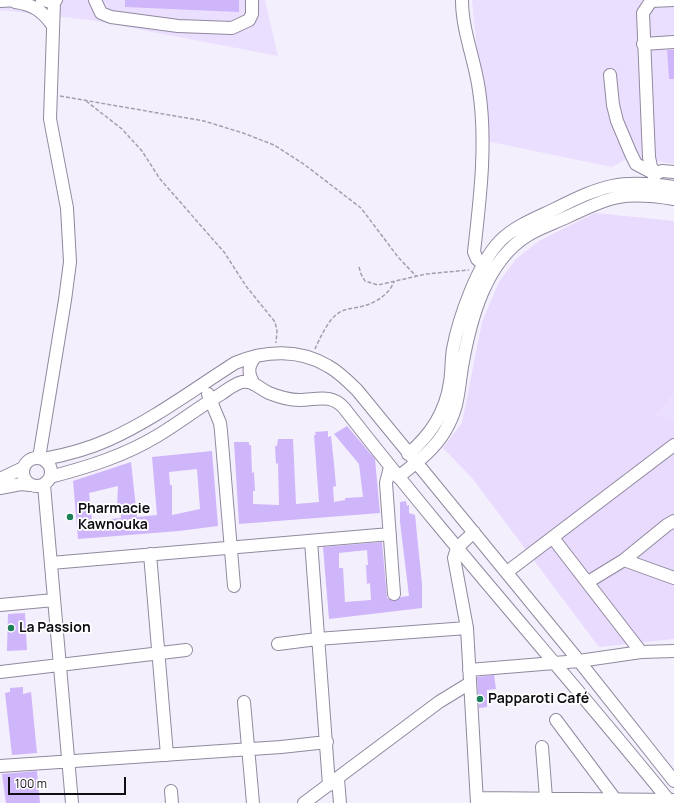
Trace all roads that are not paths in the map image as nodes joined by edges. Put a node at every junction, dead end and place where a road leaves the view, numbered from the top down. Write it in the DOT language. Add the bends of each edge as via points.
graph roads {
  1 [pos="51,0"];
  2 [pos="95,0"];
  3 [pos="252,0"];
  4 [pos="462,0"];
  5 [pos="674,0"];
  6 [pos="0,1"];
  7 [pos="17,1"];
  8 [pos="53,26"];
  9 [pos="674,42"];
  10 [pos="643,44"];
  11 [pos="610,76"];
  12 [pos="674,172"];
  13 [pos="654,181"];
  14 [pos="674,187"];
  15 [pos="674,199"];
  16 [pos="482,267"];
  17 [pos="256,356"];
  18 [pos="203,384"];
  19 [pos="254,384"];
  20 [pos="211,400"];
  21 [pos="674,445"];
  22 [pos="669,456"];
  23 [pos="412,458"];
  24 [pos="41,459"];
  25 [pos="390,467"];
  26 [pos="23,468"];
  27 [pos="398,477"];
  28 [pos="0,479"];
  29 [pos="47,481"];
  30 [pos="30,485"];
  31 [pos="0,488"];
  32 [pos="674,522"];
  33 [pos="474,532"];
  34 [pos="390,534"];
  35 [pos="553,538"];
  36 [pos="311,541"];
  37 [pos="231,546"];
  38 [pos="457,548"];
  39 [pos="150,554"];
  40 [pos="624,560"];
  41 [pos="51,563"];
  42 [pos="507,572"];
  43 [pos="674,578"];
  44 [pos="588,582"];
  45 [pos="234,586"];
  46 [pos="394,594"];
  47 [pos="54,600"];
  48 [pos="0,605"];
  49 [pos="467,628"];
  50 [pos="318,639"];
  51 [pos="278,644"];
  52 [pos="186,650"];
  53 [pos="641,652"];
  54 [pos="670,652"];
  55 [pos="159,653"];
  56 [pos="579,661"];
  57 [pos="674,661"];
  58 [pos="556,663"];
  59 [pos="60,665"];
  60 [pos="469,670"];
  61 [pos="0,672"];
  62 [pos="470,683"];
  63 [pos="244,702"];
  64 [pos="556,720"];
  65 [pos="327,742"];
  66 [pos="542,747"];
  67 [pos="248,749"];
  68 [pos="167,754"];
  69 [pos="68,760"];
  70 [pos="0,766"];
  71 [pos="674,781"];
  72 [pos="334,782"];
  73 [pos="546,798"];
  74 [pos="615,799"];
  75 [pos="477,800"];
  76 [pos="671,801"];
  77 [pos="72,803"];
  78 [pos="253,803"];
  79 [pos="304,803"];
  80 [pos="340,803"];
  1 -- 8 [label="street"];
  2 -- 3 [label="street" via="101,13 111,17 178,26 232,28 249,20 252,14"];
  4 -- 16 [label="street" via="463,20 479,89 482,116 480,204 474,252"];
  5 -- 10 [label="street" via="651,0 647,4 643,13"];
  6 -- 7 [label="street"];
  7 -- 8 [label="street" via="41,12"];
  8 -- 24 [label="street" via="51,130 66,208 70,262"];
  9 -- 10 [label="street"];
  10 -- 13 [label="street" via="649,156"];
  11 -- 13 [label="street" via="617,121 636,164"];
  12 -- 13 [label="street" via="662,171"];
  13 -- 14 [label="street"];
  13 -- 15 [label="street"];
  13 -- 16 [label="street" via="612,185 579,196 515,228 498,244"];
  13 -- 23 [label="street" via="631,194 605,200 528,235 506,254 494,270 481,297 467,343 455,412 435,446"];
  16 -- 23 [label="street" via="458,327 449,391 442,411"];
  17 -- 18 [label="street" via="235,363"];
  17 -- 19 [label="street" via="248,369"];
  17 -- 23 [label="street" via="276,353 298,354 329,366 357,390"];
  18 -- 20 [label="street"];
  18 -- 24 [label="street" via="147,420 108,440 68,454"];
  19 -- 20 [label="street" via="241,382"];
  19 -- 25 [label="street" via="282,397 297,400 328,398 339,402"];
  20 -- 29 [label="street" via="157,436 125,453"];
  20 -- 37 [label="street" via="220,422"];
  21 -- 22 [label="street"];
  22 -- 35 [label="street" via="598,502"];
  23 -- 27 [label="street"];
  23 -- 33 [label="street"];
  24 -- 26 [label="street" via="29,460"];
  24 -- 29 [label="street" via="50,467"];
  25 -- 27 [label="street"];
  25 -- 34 [label="street" via="386,478"];
  26 -- 28 [label="street"];
  26 -- 30 [label="street" via="23,478"];
  27 -- 38 [label="street"];
  29 -- 30 [label="street" via="39,486"];
  29 -- 41 [label="street"];
  30 -- 31 [label="street"];
  32 -- 40 [label="street"];
  33 -- 38 [label="street"];
  33 -- 42 [label="street"];
  34 -- 36 [label="street"];
  34 -- 46 [label="street"];
  35 -- 42 [label="street"];
  35 -- 44 [label="street"];
  36 -- 37 [label="street"];
  36 -- 50 [label="street"];
  37 -- 39 [label="street"];
  37 -- 45 [label="street"];
  38 -- 49 [label="street" via="454,553 455,564"];
  38 -- 58 [label="street"];
  39 -- 41 [label="street"];
  39 -- 55 [label="street"];
  40 -- 43 [label="street"];
  40 -- 44 [label="street"];
  41 -- 47 [label="street"];
  42 -- 56 [label="street"];
  44 -- 53 [label="street"];
  47 -- 48 [label="street"];
  47 -- 59 [label="street"];
  49 -- 50 [label="street"];
  49 -- 60 [label="street"];
  50 -- 51 [label="street"];
  50 -- 65 [label="street"];
  52 -- 55 [label="street"];
  53 -- 54 [label="street"];
  53 -- 56 [label="street"];
  54 -- 57 [label="street"];
  55 -- 59 [label="street"];
  55 -- 68 [label="street"];
  56 -- 58 [label="street"];
  56 -- 71 [label="street"];
  58 -- 60 [label="street"];
  58 -- 76 [label="street"];
  59 -- 61 [label="street"];
  59 -- 69 [label="street"];
  60 -- 62 [label="street"];
  62 -- 72 [label="street" via="439,702"];
  62 -- 75 [label="street"];
  63 -- 67 [label="street"];
  64 -- 74 [label="street"];
  65 -- 67 [label="street"];
  65 -- 72 [label="street"];
  66 -- 73 [label="street"];
  67 -- 68 [label="street"];
  67 -- 78 [label="street"];
  68 -- 69 [label="street"];
  69 -- 70 [label="street"];
  69 -- 77 [label="street"];
  72 -- 79 [label="street"];
  72 -- 80 [label="street"];
  73 -- 74 [label="street"];
  73 -- 75 [label="street"];
  74 -- 76 [label="street"];
}
